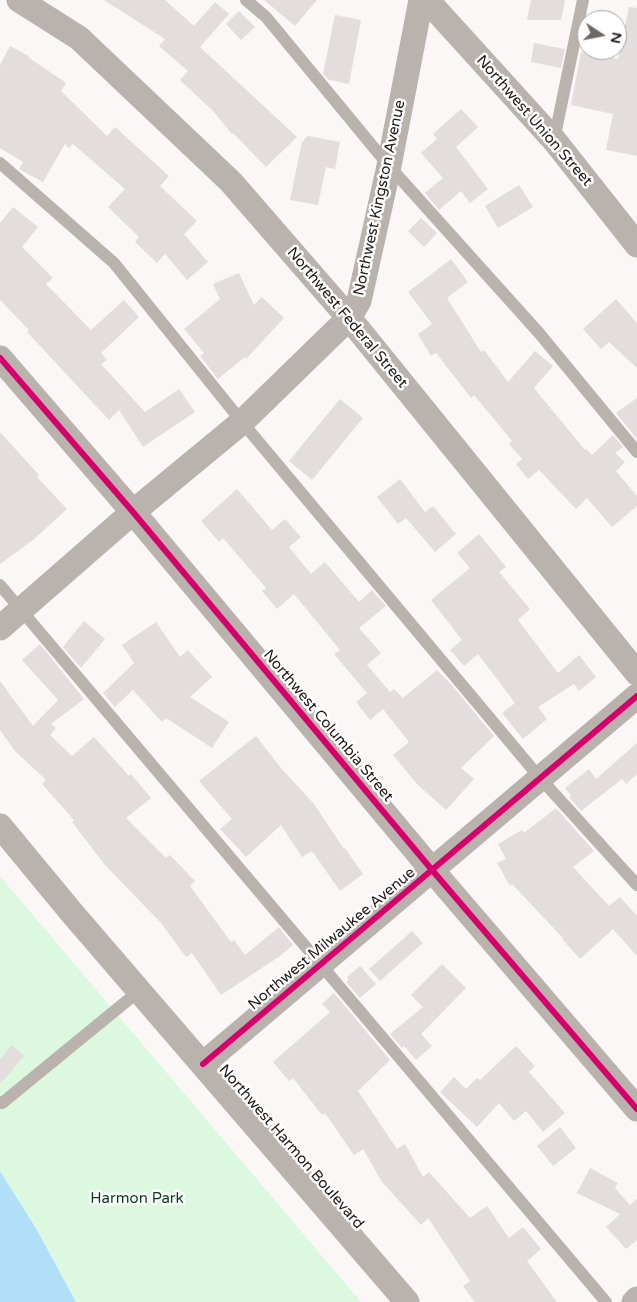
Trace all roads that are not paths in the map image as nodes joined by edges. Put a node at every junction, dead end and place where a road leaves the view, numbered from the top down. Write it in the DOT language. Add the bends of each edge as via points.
graph roads {
  1 [pos="20,0"];
  2 [pos="246,0"];
  3 [pos="421,0"];
  4 [pos="427,0"];
  5 [pos="583,0"];
  6 [pos="554,140"];
  7 [pos="0,163"];
  8 [pos="389,166"];
  9 [pos="637,245"];
  10 [pos="350,318"];
  11 [pos="0,358"];
  12 [pos="242,422"];
  13 [pos="637,452"];
  14 [pos="133,512"];
  15 [pos="0,585"];
  16 [pos="21,609"];
  17 [pos="0,628"];
  18 [pos="637,673"];
  19 [pos="637,696"];
  20 [pos="540,778"];
  21 [pos="0,826"];
  22 [pos="432,870"];
  23 [pos="637,885"];
  24 [pos="321,964"];
  25 [pos="138,990"];
  26 [pos="202,1064"];
  27 [pos="0,1102"];
  28 [pos="637,1109"];
  29 [pos="637,1299"];
  30 [pos="407,1302"];
  31 [pos="606,1302"];
  32 [pos="634,1302"];
  1 -- 10 [label="street, Northwest Federal Street" via="79,38 231,182"];
  2 -- 8 [label="lane" via="266,17"];
  3 -- 8 [label="street, Northwest Kingston Avenue"];
  4 -- 6 [label="street, Northwest Union Street"];
  5 -- 6 [label="lane"];
  6 -- 9 [label="street, Northwest Union Street"];
  7 -- 12 [label="lane" via="114,263"];
  8 -- 10 [label="street, Northwest Kingston Avenue" via="359,301"];
  8 -- 13 [label="lane" via="539,333"];
  10 -- 12 [label="street, Northwest Kingston Avenue"];
  10 -- 18 [label="street, Northwest Federal Street"];
  11 -- 14 [label="street, Northwest Columbia Street"];
  12 -- 14 [label="street, Northwest Kingston Avenue"];
  12 -- 20 [label="lane"];
  14 -- 16 [label="street, Northwest Kingston Avenue"];
  14 -- 22 [label="street, Northwest Columbia Street"];
  15 -- 16 [label="lane"];
  16 -- 17 [label="street, Northwest Kingston Avenue"];
  16 -- 24 [label="lane"];
  19 -- 20 [label="street, Northwest Milwaukee Avenue"];
  20 -- 22 [label="street, Northwest Milwaukee Avenue"];
  20 -- 23 [label="lane"];
  21 -- 25 [label="street, Northwest Harmon Boulevard"];
  22 -- 24 [label="street, Northwest Milwaukee Avenue"];
  22 -- 28 [label="street, Northwest Columbia Street"];
  24 -- 26 [label="street, Northwest Milwaukee Avenue"];
  24 -- 31 [label="lane"];
  25 -- 26 [label="street, Northwest Harmon Boulevard"];
  25 -- 27 [label="lane"];
  26 -- 30 [label="street, Northwest Harmon Boulevard"];
  29 -- 32 [label="street"];
}
